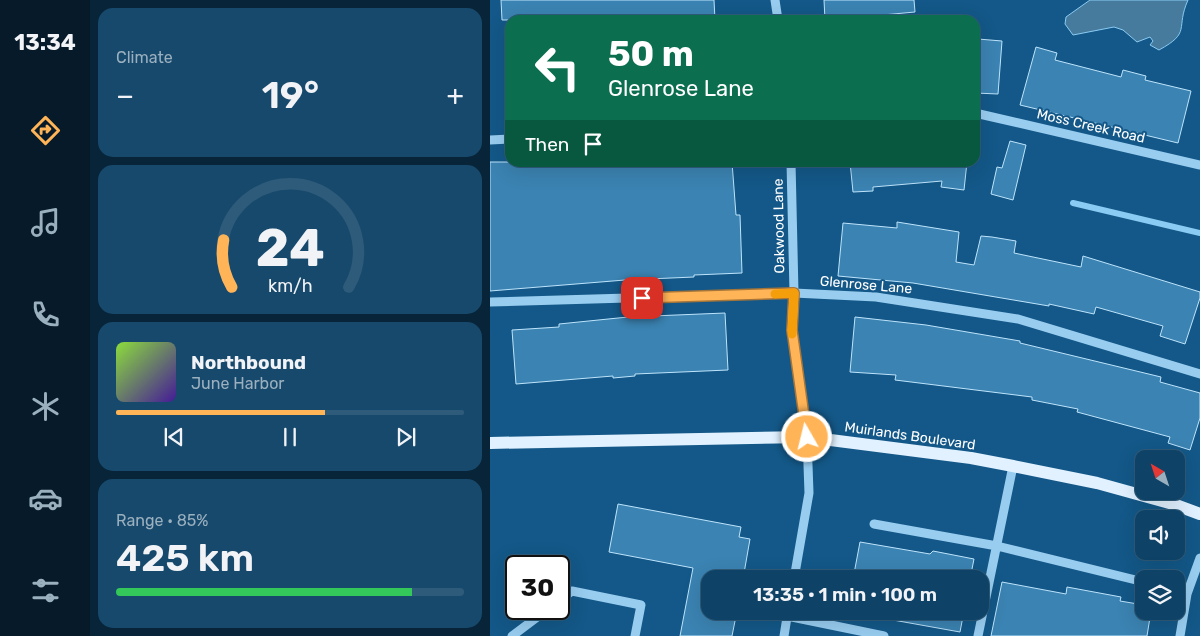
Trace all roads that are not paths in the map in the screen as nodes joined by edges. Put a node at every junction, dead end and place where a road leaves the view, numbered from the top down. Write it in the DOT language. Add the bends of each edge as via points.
graph roads {
  1 [pos="775,0"];
  2 [pos="777,15"];
  3 [pos="980,114"];
  4 [pos="505,139"];
  5 [pos="490,140"];
  6 [pos="1200,165"];
  7 [pos="791,167"];
  8 [pos="794,293"];
  9 [pos="490,302"];
  10 [pos="1200,374"];
  11 [pos="807,437"];
  12 [pos="490,443"];
  13 [pos="1013,466"];
  14 [pos="1200,514"];
  15 [pos="874,524"];
  16 [pos="997,546"];
  17 [pos="1200,558"];
  18 [pos="796,570"];
  19 [pos="1135,580"];
  20 [pos="570,593"];
  21 [pos="1187,594"];
  22 [pos="533,620"];
  23 [pos="787,620"];
  24 [pos="814,620"];
  25 [pos="512,636"];
  26 [pos="635,636"];
  27 [pos="784,636"];
  28 [pos="884,636"];
  29 [pos="978,636"];
  30 [pos="1180,636"];
  1 -- 2 [label="street"];
  3 -- 6 [label="street, Moss Creek Road"];
  4 -- 5 [label="street"];
  7 -- 8 [label="street, Oakwood Lane"];
  8 -- 9 [label="street, Glenrose Lane"];
  8 -- 10 [label="street, Glenrose Lane" via="876,297 1018,319"];
  8 -- 11 [label="street, Oakwood Lane" via="792,330"];
  11 -- 12 [label="main road, Muirlands Boulevard"];
  11 -- 13 [label="main road, Muirlands Boulevard"];
  11 -- 18 [label="street, Oakwood Lane" via="809,493"];
  13 -- 14 [label="main road, Muirlands Boulevard" via="1097,483"];
  13 -- 16 [label="street"];
  15 -- 16 [label="street"];
  16 -- 19 [label="street"];
  16 -- 29 [label="street"];
  17 -- 21 [label="street"];
  20 -- 26 [label="street" via="641,605"];
  21 -- 30 [label="street"];
  22 -- 25 [label="street"];
  23 -- 27 [label="street"];
  24 -- 28 [label="street"];
}
